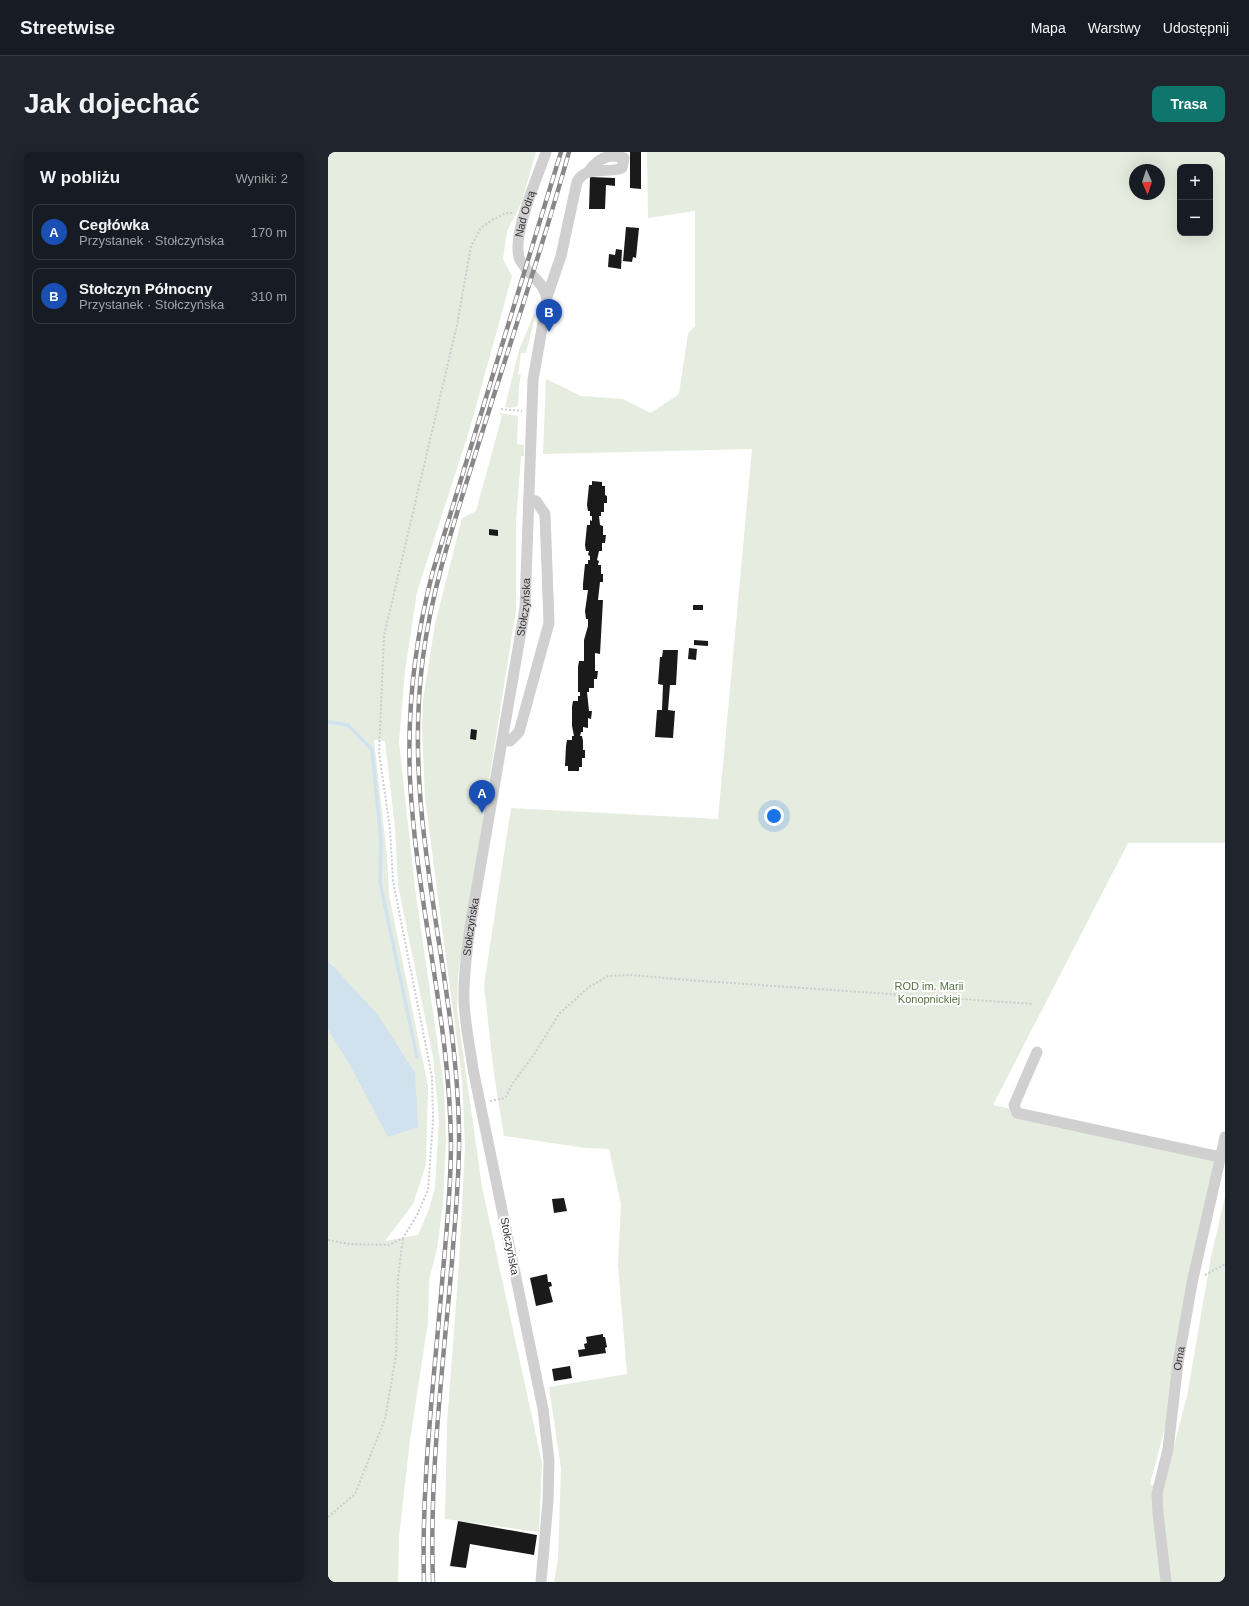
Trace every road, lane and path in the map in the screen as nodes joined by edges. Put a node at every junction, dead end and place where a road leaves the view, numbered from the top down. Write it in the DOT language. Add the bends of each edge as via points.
graph roads {
  1 [pos="546,152"];
  2 [pos="589,171"];
  3 [pos="515,219"];
  4 [pos="547,297"];
  5 [pos="523,404"];
  6 [pos="500,409"];
  7 [pos="529,500"];
  8 [pos="502,740"];
  9 [pos="1033,1004"];
  10 [pos="1037,1052"];
  11 [pos="498,1099"];
  12 [pos="1225,1137"];
  13 [pos="1220,1157"];
  14 [pos="403,1238"];
  15 [pos="328,1240"];
  16 [pos="1225,1264"];
  17 [pos="1192,1283"];
  18 [pos="328,1517"];
  19 [pos="541,1582"];
  20 [pos="1166,1582"];
  1 -- 4 [label="street, Nad Odrą" via="517,243 521,261 544,288"];
  2 -- 4 [label="street, Stołczyńska" via="580,176 574,188 561,256"];
  3 -- 14 [label="path" via="516,213 506,213 492,220 481,228 471,246 457,325 384,636 379,752 390,830 393,881 432,1077 433,1121 428,1190"];
  4 -- 7 [label="street, Stołczyńska" via="533,374"];
  5 -- 6 [label="path" via="523,412"];
  7 -- 8 [label="street, Stołczyńska" via="524,608"];
  7 -- 8 [label="street" via="536,501 545,514 549,623 519,732 510,741"];
  8 -- 19 [label="street, Stołczyńska" via="470,927 464,1000 473,1070 543,1409 549,1461"];
  9 -- 11 [label="path" via="632,975 608,976 589,987 558,1014 536,1053 513,1082 505,1098"];
  10 -- 13 [label="street" via="1014,1105 1017,1113"];
  12 -- 13 [label="street, Orna"];
  13 -- 17 [label="street, Orna"];
  14 -- 15 [label="path" via="389,1244 350,1244"];
  14 -- 18 [label="path" via="398,1277 396,1356 384,1419 355,1494"];
  16 -- 17 [label="path"];
  17 -- 20 [label="street, Orna" via="1178,1364 1168,1450 1157,1494"];
}
